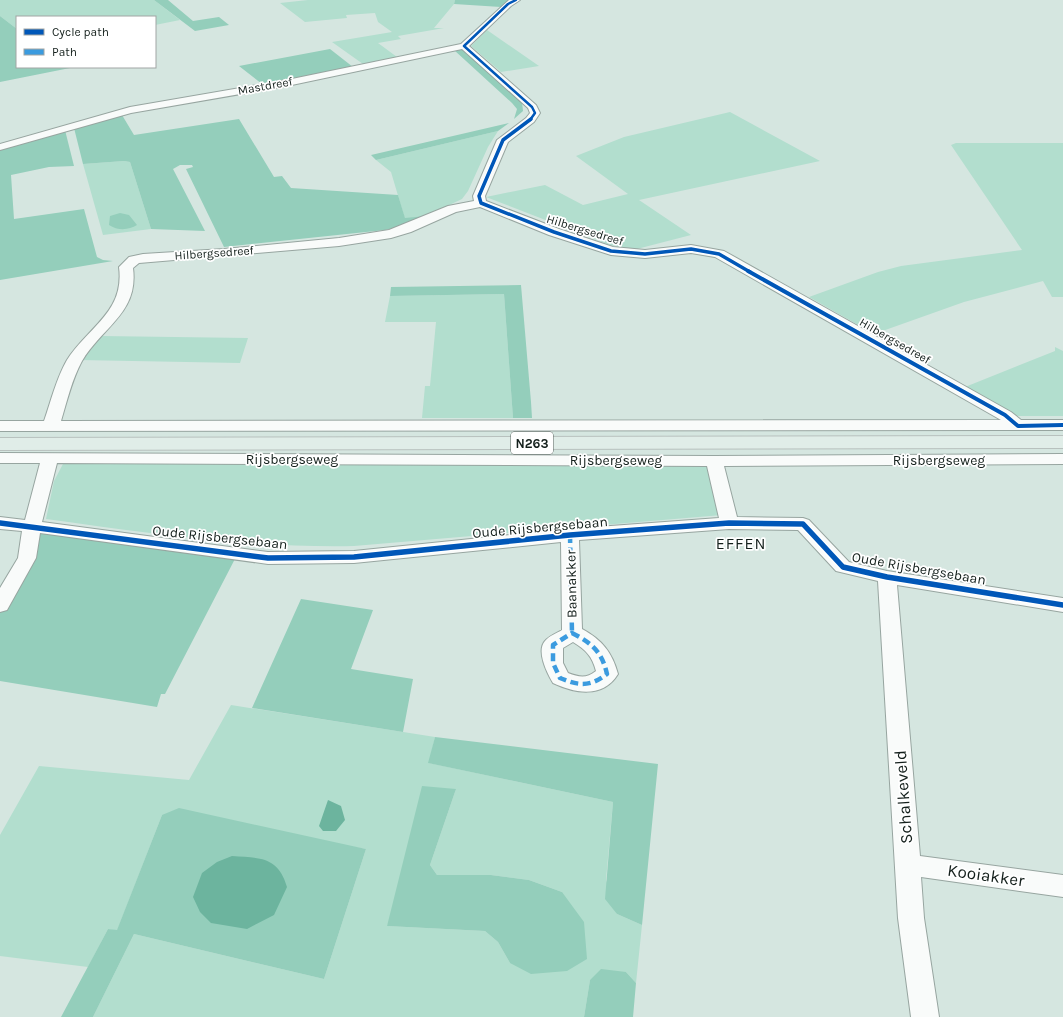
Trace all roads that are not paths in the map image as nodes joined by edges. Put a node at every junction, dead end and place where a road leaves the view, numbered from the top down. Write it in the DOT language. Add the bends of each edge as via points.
graph roads {
  1 [pos="516,0"];
  2 [pos="464,46"];
  3 [pos="0,147"];
  4 [pos="481,203"];
  5 [pos="1063,425"];
  6 [pos="0,426"];
  7 [pos="51,426"];
  8 [pos="1018,426"];
  9 [pos="1063,442"];
  10 [pos="0,444"];
  11 [pos="0,458"];
  12 [pos="50,458"];
  13 [pos="1063,459"];
  14 [pos="714,461"];
  15 [pos="0,523"];
  16 [pos="728,523"];
  17 [pos="32,526"];
  18 [pos="570,535"];
  19 [pos="887,577"];
  20 [pos="0,605"];
  21 [pos="1063,605"];
  22 [pos="572,633"];
  23 [pos="908,865"];
  24 [pos="1063,886"];
  25 [pos="925,1017"];
  1 -- 2 [label="street" via="508,4"];
  2 -- 3 [label="street, Mastdreef" via="287,83 130,110"];
  2 -- 4 [label="street" via="532,107 535,113 530,120 503,140 479,196"];
  4 -- 7 [label="street, Hilbergsedreef" via="452,209 391,234 231,253 134,260 126,267 128,283 124,298 76,358 69,371"];
  4 -- 8 [label="street, Hilbergsedreef" via="611,251 645,254 691,249 718,254 1005,415"];
  5 -- 8 [label="street"];
  6 -- 7 [label="street"];
  7 -- 8 [label="street"];
  9 -- 10 [label="main road, Rijsbergseweg / N263"];
  11 -- 12 [label="street, Rijsbergseweg"];
  12 -- 14 [label="street, Rijsbergseweg"];
  12 -- 17 [label="street"];
  13 -- 14 [label="street, Rijsbergseweg"];
  14 -- 16 [label="street"];
  15 -- 17 [label="street, Oude Rijsbergsebaan"];
  16 -- 18 [label="street, Oude Rijsbergsebaan"];
  16 -- 19 [label="street, Oude Rijsbergsebaan" via="804,524 843,567"];
  17 -- 18 [label="street, Oude Rijsbergsebaan" via="268,558 354,557"];
  17 -- 20 [label="street" via="27,558"];
  18 -- 22 [label="street, Baanakker"];
  19 -- 21 [label="street, Oude Rijsbergsebaan"];
  19 -- 23 [label="street, Schalkeveld"];
  23 -- 24 [label="street, Kooiakker"];
  23 -- 25 [label="street, Schalkeveld" via="911,918"];
}
